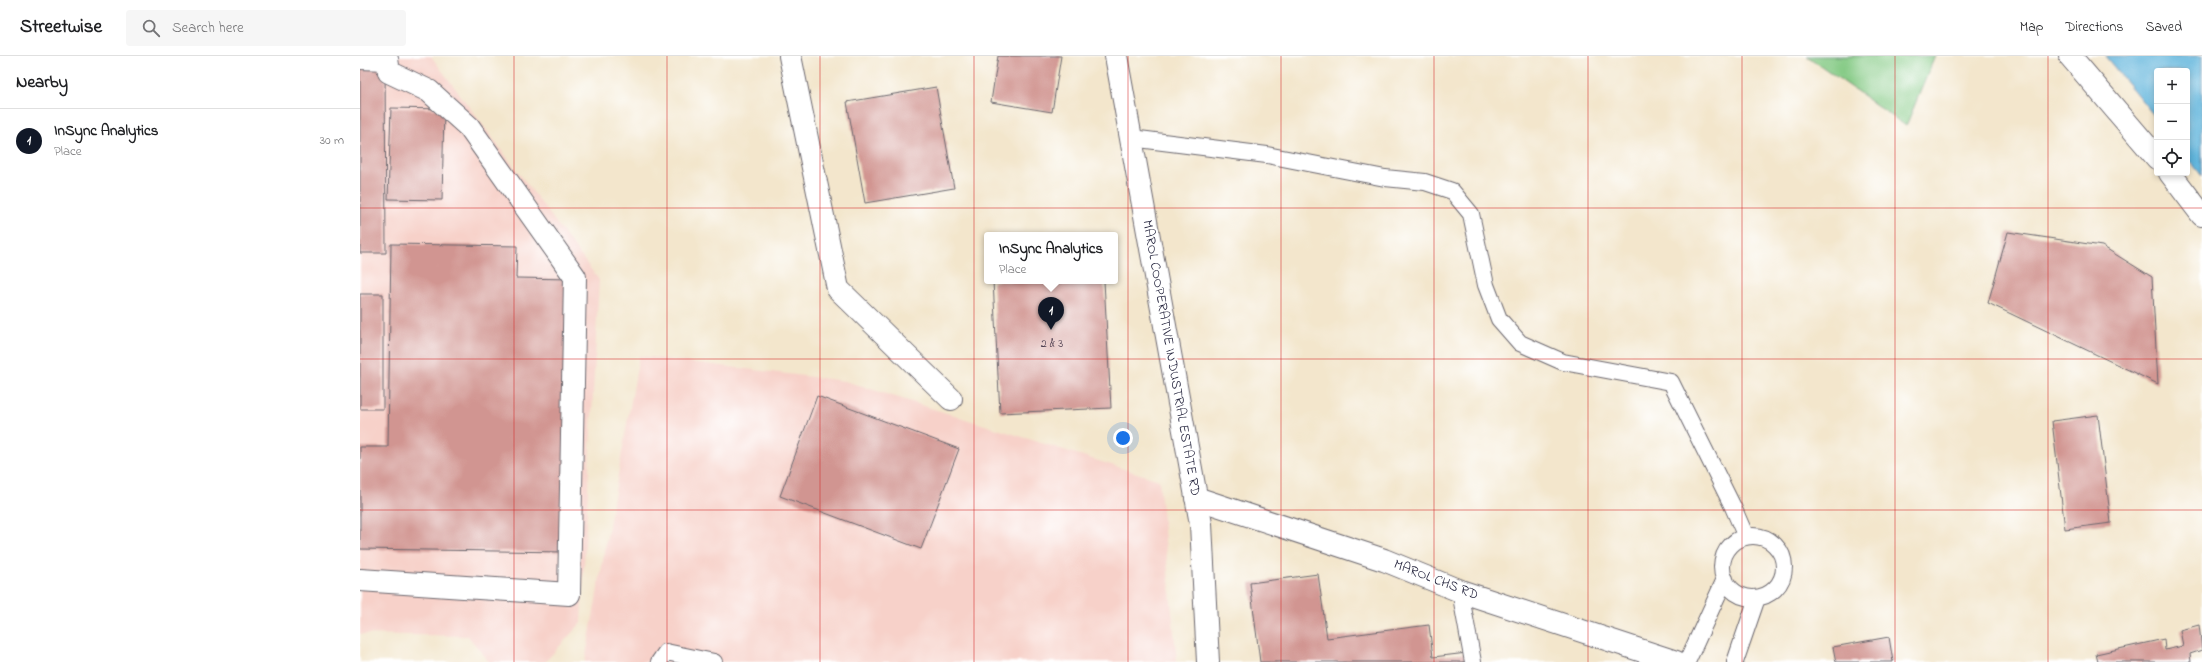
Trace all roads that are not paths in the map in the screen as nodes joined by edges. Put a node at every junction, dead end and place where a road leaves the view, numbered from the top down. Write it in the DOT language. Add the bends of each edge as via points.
graph roads {
  1 [pos="790,56"];
  2 [pos="1116,56"];
  3 [pos="2070,56"];
  4 [pos="360,58"];
  5 [pos="1130,138"];
  6 [pos="2154,154"];
  7 [pos="2172,176"];
  8 [pos="2202,215"];
  9 [pos="951,399"];
  10 [pos="1196,498"];
  11 [pos="1746,537"];
  12 [pos="1725,579"];
  13 [pos="360,580"];
  14 [pos="1460,591"];
  15 [pos="1757,598"];
  16 [pos="658,662"];
  17 [pos="714,662"];
  18 [pos="1208,662"];
  19 [pos="1473,662"];
  20 [pos="1676,662"];
  21 [pos="1687,662"];
  22 [pos="1735,662"];
  1 -- 9 [label="street" via="838,290"];
  2 -- 5 [label="street, MAROL COOPERATIVE INDUSTRIAL ESTATE RD"];
  3 -- 6 [label="street"];
  4 -- 13 [label="street" via="387,59 389,72 429,91 469,127 575,277 569,594"];
  5 -- 10 [label="street, MAROL COOPERATIVE INDUSTRIAL ESTATE RD"];
  5 -- 11 [label="lane" via="1267,155 1385,178 1425,182 1452,191 1472,214 1486,285 1499,319 1520,343 1563,362 1671,382 1734,506"];
  7 -- 8 [label="street"];
  10 -- 14 [label="street, MAROL CHS RD" via="1384,560"];
  10 -- 18 [label="street, MAROL COOPERATIVE INDUSTRIAL ESTATE RD" via="1201,524"];
  11 -- 12 [label="lane" via="1728,548 1722,568"];
  11 -- 15 [label="lane" via="1766,539 1774,544 1784,561 1784,572 1775,589"];
  12 -- 15 [label="lane" via="1738,594"];
  12 -- 21 [label="lane"];
  14 -- 19 [label="lane"];
  14 -- 20 [label="street, MAROL CHS RD"];
  15 -- 22 [label="lane"];
  16 -- 17 [label="lane" via="666,652"];
}
